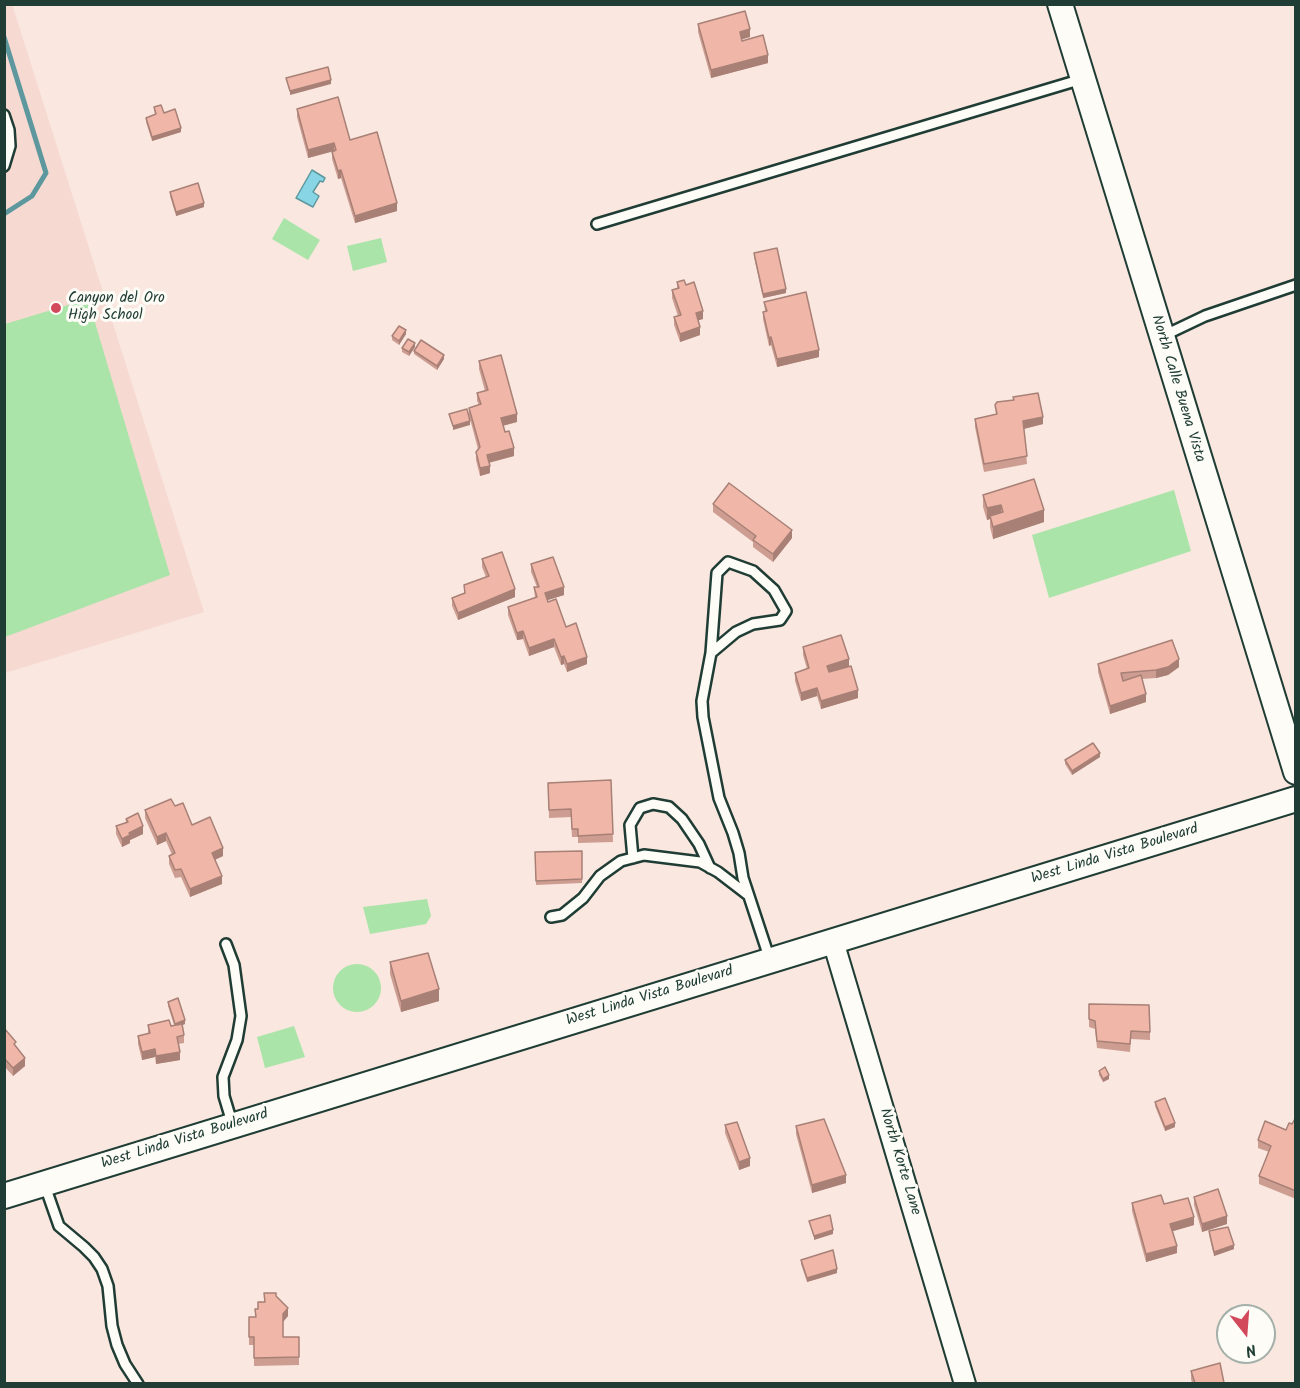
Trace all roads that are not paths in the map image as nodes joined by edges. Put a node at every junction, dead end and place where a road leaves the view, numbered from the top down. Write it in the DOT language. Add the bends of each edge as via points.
graph roads {
  1 [pos="1060,4"];
  2 [pos="1082,80"];
  3 [pos="4,115"];
  4 [pos="4,166"];
  5 [pos="597,224"];
  6 [pos="1296,285"];
  7 [pos="1161,337"];
  8 [pos="711,652"];
  9 [pos="1296,772"];
  10 [pos="1296,799"];
  11 [pos="633,858"];
  12 [pos="710,867"];
  13 [pos="748,895"];
  14 [pos="551,917"];
  15 [pos="833,941"];
  16 [pos="226,944"];
  17 [pos="770,960"];
  18 [pos="233,1126"];
  19 [pos="45,1184"];
  20 [pos="4,1196"];
  21 [pos="138,1383"];
  22 [pos="965,1383"];
  1 -- 2 [label="street, North Calle Buena Vista"];
  2 -- 5 [label="lane"];
  2 -- 7 [label="street, North Calle Buena Vista"];
  3 -- 4 [label="lane" via="10,146"];
  6 -- 7 [label="lane" via="1205,316"];
  7 -- 9 [label="street, North Calle Buena Vista"];
  8 -- 8 [label="lane" via="717,573 728,562 753,571 774,590 786,611 780,620 753,624 736,632"];
  8 -- 13 [label="lane" via="703,717 719,798 739,853"];
  10 -- 15 [label="street, West Linda Vista Boulevard"];
  11 -- 12 [label="lane" via="644,855 680,859"];
  11 -- 12 [label="lane" via="630,825 640,808 653,804 669,807 682,819"];
  11 -- 14 [label="lane" via="621,861 600,876 583,898 562,915"];
  12 -- 13 [label="lane"];
  13 -- 17 [label="lane"];
  15 -- 17 [label="street, West Linda Vista Boulevard"];
  15 -- 22 [label="street, North Korte Lane"];
  16 -- 18 [label="lane" via="234,965 241,1016 223,1077"];
  17 -- 18 [label="street, West Linda Vista Boulevard"];
  18 -- 19 [label="street, West Linda Vista Boulevard"];
  19 -- 20 [label="street, West Linda Vista Boulevard"];
  19 -- 21 [label="lane" via="59,1226 102,1269 117,1345"];
}
